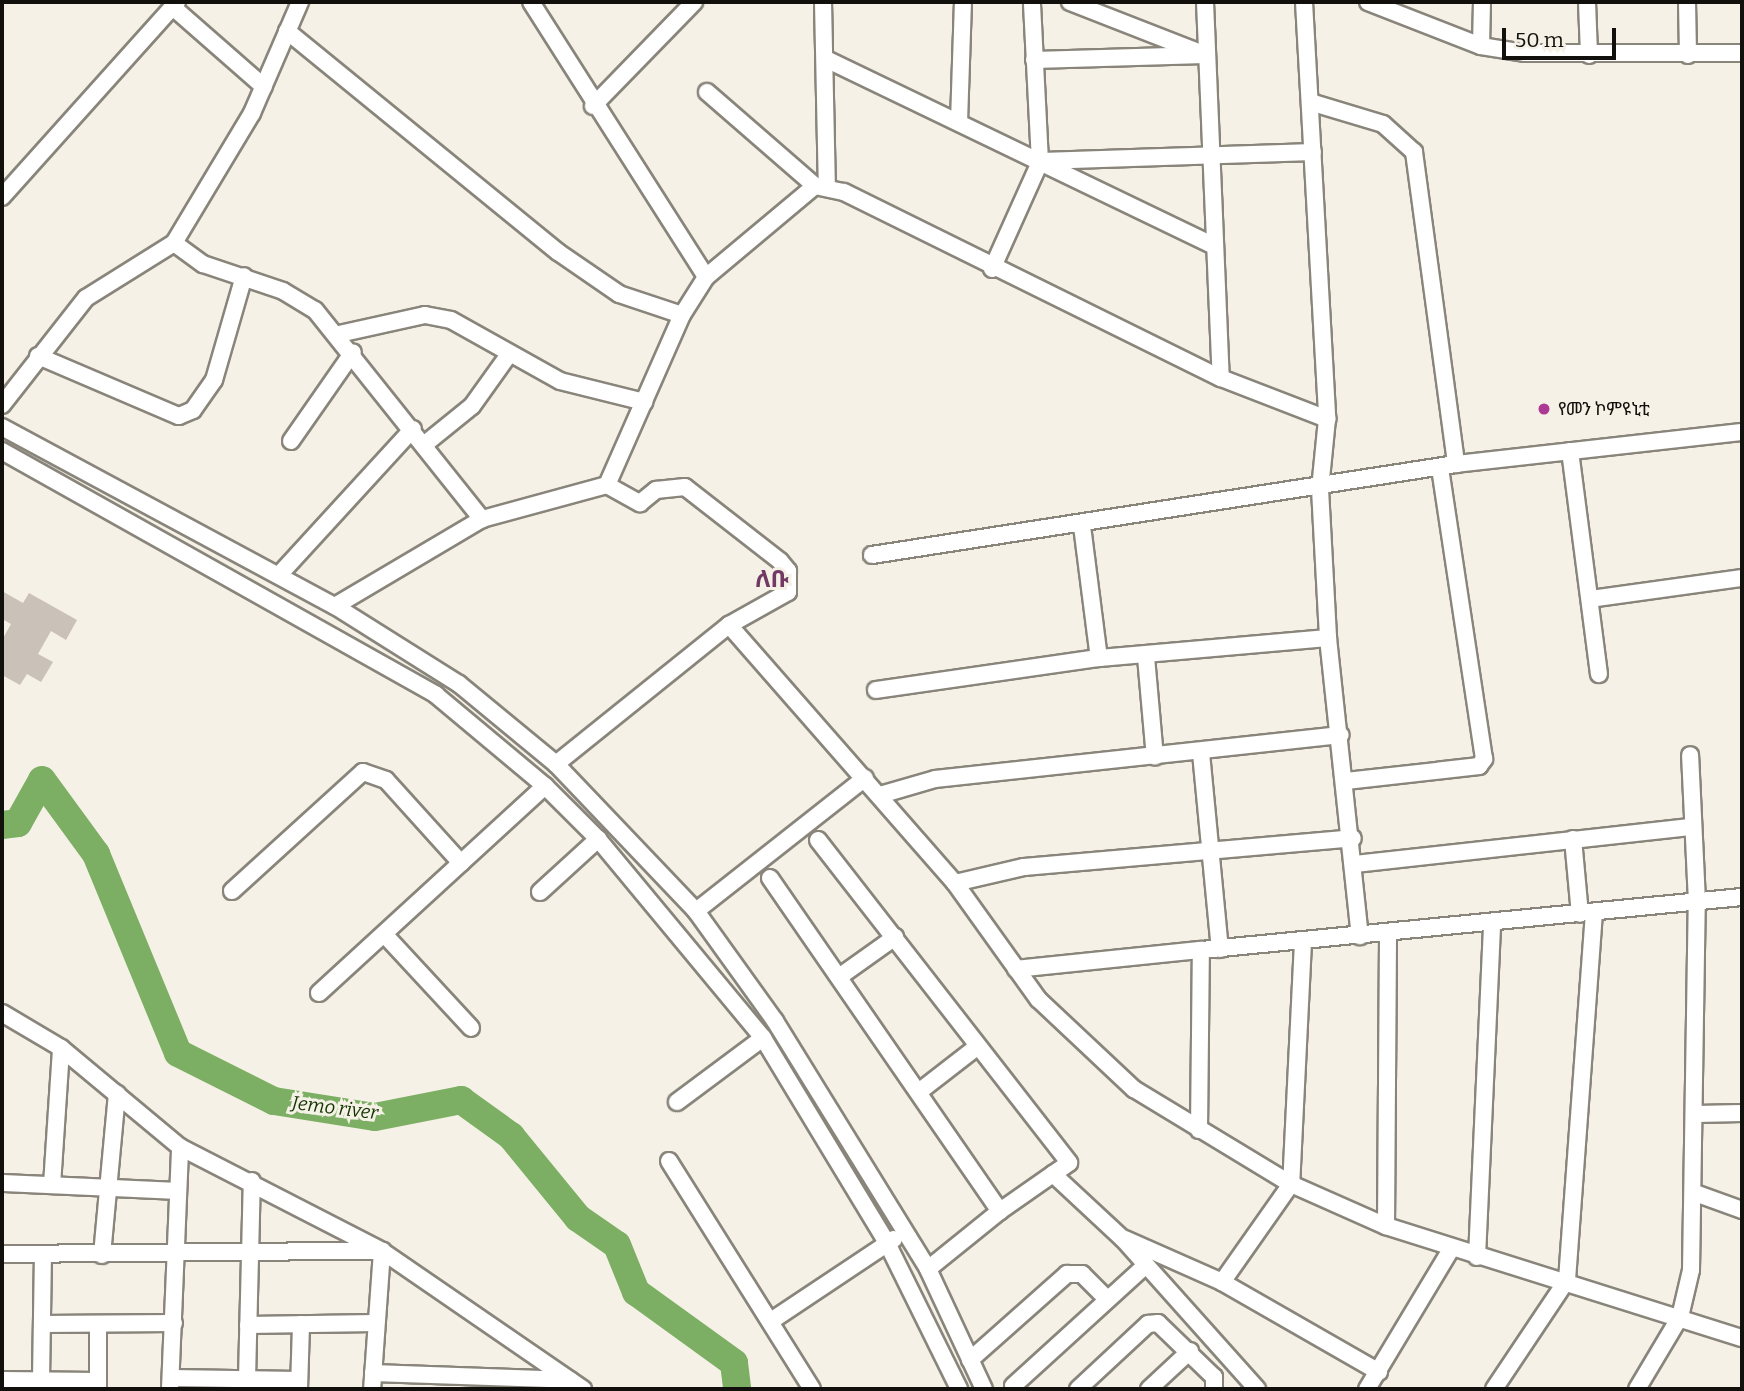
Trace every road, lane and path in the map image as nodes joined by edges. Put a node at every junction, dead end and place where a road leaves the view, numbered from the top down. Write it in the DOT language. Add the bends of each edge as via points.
graph roads {
  1 [pos="300,2"];
  2 [pos="531,2"];
  3 [pos="694,2"];
  4 [pos="823,2"];
  5 [pos="963,2"];
  6 [pos="1032,2"];
  7 [pos="1070,2"];
  8 [pos="1205,2"];
  9 [pos="1304,2"];
  10 [pos="1368,2"];
  11 [pos="1482,2"];
  12 [pos="1587,2"];
  13 [pos="1687,2"];
  14 [pos="176,5"];
  15 [pos="287,31"];
  16 [pos="1481,46"];
  17 [pos="1742,53"];
  18 [pos="1205,55"];
  19 [pos="1589,55"];
  20 [pos="1688,55"];
  21 [pos="828,60"];
  22 [pos="1034,60"];
  23 [pos="264,87"];
  24 [pos="707,92"];
  25 [pos="1310,102"];
  26 [pos="593,106"];
  27 [pos="959,122"];
  28 [pos="1313,152"];
  29 [pos="1209,153"];
  30 [pos="1040,162"];
  31 [pos="821,187"];
  32 [pos="2,197"];
  33 [pos="174,243"];
  34 [pos="1213,245"];
  35 [pos="992,269"];
  36 [pos="244,275"];
  37 [pos="706,276"];
  38 [pos="682,315"];
  39 [pos="339,334"];
  40 [pos="352,352"];
  41 [pos="510,354"];
  42 [pos="38,356"];
  43 [pos="1221,378"];
  44 [pos="644,402"];
  45 [pos="2,405"];
  46 [pos="1327,419"];
  47 [pos="2,427"];
  48 [pos="413,429"];
  49 [pos="1742,432"];
  50 [pos="291,441"];
  51 [pos="425,444"];
  52 [pos="2,451"];
  53 [pos="1570,451"];
  54 [pos="1448,465"];
  55 [pos="607,485"];
  56 [pos="1320,489"];
  57 [pos="482,519"];
  58 [pos="1082,526"];
  59 [pos="199,533"];
  60 [pos="189,554"];
  61 [pos="872,555"];
  62 [pos="279,575"];
  63 [pos="1742,578"];
  64 [pos="1590,598"];
  65 [pos="335,606"];
  66 [pos="729,625"];
  67 [pos="1328,638"];
  68 [pos="1146,657"];
  69 [pos="1099,658"];
  70 [pos="1600,674"];
  71 [pos="876,690"];
  72 [pos="1340,735"];
  73 [pos="1201,753"];
  74 [pos="1690,755"];
  75 [pos="1155,757"];
  76 [pos="556,764"];
  77 [pos="865,778"];
  78 [pos="1346,781"];
  79 [pos="545,786"];
  80 [pos="880,795"];
  81 [pos="1690,827"];
  82 [pos="1353,838"];
  83 [pos="598,839"];
  84 [pos="1573,839"];
  85 [pos="818,840"];
  86 [pos="1211,848"];
  87 [pos="461,863"];
  88 [pos="1355,864"];
  89 [pos="770,878"];
  90 [pos="955,883"];
  91 [pos="232,891"];
  92 [pos="540,892"];
  93 [pos="1742,897"];
  94 [pos="1698,902"];
  95 [pos="696,911"];
  96 [pos="1587,913"];
  97 [pos="1492,922"];
  98 [pos="1388,933"];
  99 [pos="384,934"];
  100 [pos="1360,936"];
  101 [pos="895,937"];
  102 [pos="1303,942"];
  103 [pos="1220,949"];
  104 [pos="1201,950"];
  105 [pos="1016,969"];
  106 [pos="839,977"];
  107 [pos="319,993"];
  108 [pos="2,1013"];
  109 [pos="471,1028"];
  110 [pos="763,1038"];
  111 [pos="978,1046"];
  112 [pos="61,1048"];
  113 [pos="920,1091"];
  114 [pos="117,1094"];
  115 [pos="677,1102"];
  116 [pos="1742,1113"];
  117 [pos="1696,1114"];
  118 [pos="1199,1129"];
  119 [pos="180,1147"];
  120 [pos="669,1161"];
  121 [pos="1053,1174"];
  122 [pos="252,1181"];
  123 [pos="2,1183"];
  124 [pos="1290,1184"];
  125 [pos="52,1185"];
  126 [pos="106,1186"];
  127 [pos="176,1191"];
  128 [pos="1695,1193"];
  129 [pos="1742,1210"];
  130 [pos="1000,1211"];
  131 [pos="1386,1226"];
  132 [pos="905,1232"];
  133 [pos="1124,1239"];
  134 [pos="887,1243"];
  135 [pos="382,1251"];
  136 [pos="1450,1251"];
  137 [pos="2,1254"];
  138 [pos="43,1254"];
  139 [pos="102,1255"];
  140 [pos="176,1256"];
  141 [pos="250,1256"];
  142 [pos="1477,1257"];
  143 [pos="1144,1267"];
  144 [pos="928,1269"];
  145 [pos="1567,1280"];
  146 [pos="1222,1282"];
  147 [pos="1107,1299"];
  148 [pos="1680,1317"];
  149 [pos="774,1320"];
  150 [pos="174,1323"];
  151 [pos="375,1323"];
  152 [pos="98,1324"];
  153 [pos="300,1324"];
  154 [pos="42,1325"];
  155 [pos="248,1325"];
  156 [pos="1742,1338"];
  157 [pos="1190,1351"];
  158 [pos="970,1360"];
  159 [pos="1379,1372"];
  160 [pos="247,1379"];
  161 [pos="2,1380"];
  162 [pos="41,1380"];
  163 [pos="372,1381"];
  164 [pos="570,1383"];
  165 [pos="171,1384"];
  166 [pos="98,1385"];
  167 [pos="299,1385"];
  168 [pos="1013,1387"];
  169 [pos="583,1389"];
  170 [pos="812,1389"];
  171 [pos="959,1389"];
  172 [pos="984,1389"];
  173 [pos="1078,1389"];
  174 [pos="1149,1389"];
  175 [pos="1214,1389"];
  176 [pos="1257,1389"];
  177 [pos="1367,1389"];
  178 [pos="1494,1389"];
  179 [pos="1637,1389"];
  1 -- 15 [label="street"];
  2 -- 26 [label="street"];
  3 -- 26 [label="street"];
  4 -- 21 [label="street"];
  5 -- 27 [label="street"];
  6 -- 22 [label="street"];
  7 -- 18 [label="street"];
  8 -- 18 [label="street"];
  9 -- 25 [label="street"];
  10 -- 16 [label="street"];
  11 -- 16 [label="street"];
  12 -- 19 [label="street"];
  13 -- 20 [label="street"];
  14 -- 23 [label="street"];
  14 -- 32 [label="street"];
  15 -- 23 [label="street"];
  15 -- 38 [label="street" via="558,252 619,294"];
  16 -- 19 [label="street"];
  17 -- 20 [label="street"];
  18 -- 22 [label="street"];
  18 -- 29 [label="street"];
  19 -- 20 [label="street"];
  21 -- 27 [label="street"];
  21 -- 31 [label="street"];
  22 -- 30 [label="street"];
  23 -- 33 [label="street"];
  24 -- 31 [label="street"];
  25 -- 28 [label="street"];
  25 -- 54 [label="street" via="1383,124 1414,152"];
  26 -- 37 [label="street"];
  27 -- 30 [label="street"];
  28 -- 29 [label="street"];
  28 -- 46 [label="street"];
  29 -- 30 [label="street"];
  29 -- 34 [label="street"];
  30 -- 34 [label="street"];
  30 -- 35 [label="street"];
  31 -- 35 [label="street"];
  31 -- 37 [label="street"];
  33 -- 36 [label="street" via="203,264"];
  33 -- 42 [label="street" via="86,298"];
  34 -- 43 [label="street"];
  35 -- 43 [label="street"];
  36 -- 39 [label="street" via="315,310"];
  36 -- 42 [label="street" via="214,380 193,410 179,416"];
  37 -- 38 [label="street"];
  38 -- 44 [label="street"];
  39 -- 40 [label="street"];
  39 -- 41 [label="street" via="425,315 451,320"];
  40 -- 48 [label="street"];
  40 -- 50 [label="street"];
  41 -- 44 [label="street" via="560,381"];
  41 -- 51 [label="street" via="472,406"];
  42 -- 45 [label="street"];
  43 -- 46 [label="street"];
  44 -- 55 [label="street"];
  46 -- 56 [label="street"];
  47 -- 59 [label="street"];
  48 -- 51 [label="street"];
  48 -- 62 [label="street"];
  49 -- 53 [label="street"];
  51 -- 57 [label="street"];
  52 -- 60 [label="street"];
  53 -- 54 [label="street"];
  53 -- 64 [label="street"];
  54 -- 56 [label="street"];
  54 -- 78 [label="street" via="1484,759 1479,766"];
  55 -- 57 [label="street"];
  55 -- 66 [label="street" via="640,503 656,491 685,487 780,561 788,571 788,592"];
  56 -- 58 [label="street"];
  56 -- 67 [label="street"];
  57 -- 65 [label="street" via="384,571"];
  58 -- 61 [label="street"];
  58 -- 69 [label="street"];
  59 -- 60 [label="street"];
  59 -- 62 [label="street"];
  60 -- 79 [label="street" via="436,695"];
  62 -- 65 [label="street"];
  63 -- 64 [label="street"];
  64 -- 70 [label="street"];
  65 -- 76 [label="street" via="459,684"];
  66 -- 76 [label="street"];
  66 -- 77 [label="street"];
  67 -- 68 [label="street"];
  67 -- 72 [label="street"];
  68 -- 69 [label="street"];
  68 -- 75 [label="street"];
  69 -- 71 [label="street"];
  72 -- 73 [label="street"];
  72 -- 78 [label="street"];
  73 -- 75 [label="street"];
  73 -- 86 [label="street"];
  74 -- 81 [label="street"];
  75 -- 80 [label="street" via="935,779"];
  76 -- 95 [label="street"];
  77 -- 80 [label="street"];
  77 -- 95 [label="street"];
  78 -- 82 [label="street"];
  79 -- 83 [label="street"];
  79 -- 87 [label="street"];
  80 -- 90 [label="street"];
  81 -- 84 [label="street"];
  81 -- 94 [label="street"];
  82 -- 86 [label="street"];
  82 -- 88 [label="street"];
  83 -- 92 [label="street"];
  83 -- 110 [label="street"];
  84 -- 88 [label="street"];
  84 -- 96 [label="street"];
  85 -- 101 [label="street"];
  86 -- 90 [label="street" via="1024,867"];
  86 -- 103 [label="street"];
  87 -- 91 [label="street" via="386,780 363,772"];
  87 -- 99 [label="street"];
  88 -- 100 [label="street"];
  89 -- 106 [label="street"];
  90 -- 105 [label="street"];
  93 -- 94 [label="street"];
  94 -- 96 [label="street"];
  94 -- 117 [label="street"];
  95 -- 132 [label="street" via="775,1021"];
  96 -- 97 [label="street"];
  96 -- 145 [label="street"];
  97 -- 98 [label="street"];
  97 -- 142 [label="street"];
  98 -- 100 [label="street"];
  98 -- 131 [label="street"];
  99 -- 107 [label="street"];
  99 -- 109 [label="street"];
  100 -- 102 [label="street"];
  101 -- 106 [label="street"];
  101 -- 111 [label="street"];
  102 -- 103 [label="street"];
  102 -- 124 [label="street"];
  103 -- 104 [label="street"];
  104 -- 105 [label="street"];
  104 -- 118 [label="street"];
  105 -- 118 [label="street" via="1038,999 1134,1089"];
  106 -- 113 [label="street"];
  108 -- 112 [label="street"];
  110 -- 115 [label="street"];
  110 -- 134 [label="street"];
  111 -- 113 [label="street"];
  111 -- 121 [label="street" via="1069,1163"];
  112 -- 114 [label="street"];
  112 -- 125 [label="street"];
  113 -- 130 [label="street"];
  114 -- 119 [label="street"];
  114 -- 126 [label="street"];
  116 -- 117 [label="street"];
  117 -- 128 [label="street"];
  118 -- 124 [label="street"];
  119 -- 122 [label="street"];
  119 -- 127 [label="street"];
  120 -- 149 [label="street"];
  121 -- 130 [label="street"];
  121 -- 133 [label="street"];
  122 -- 135 [label="street"];
  122 -- 141 [label="street"];
  123 -- 125 [label="street"];
  124 -- 131 [label="street"];
  124 -- 146 [label="street"];
  125 -- 126 [label="street"];
  126 -- 127 [label="street"];
  126 -- 139 [label="street"];
  127 -- 140 [label="street"];
  128 -- 129 [label="street"];
  128 -- 148 [label="street" via="1691,1270"];
  130 -- 144 [label="street"];
  131 -- 136 [label="street"];
  132 -- 134 [label="street"];
  132 -- 144 [label="street"];
  133 -- 143 [label="street"];
  133 -- 146 [label="street"];
  134 -- 149 [label="street"];
  134 -- 171 [label="street"];
  135 -- 141 [label="street"];
  135 -- 151 [label="street"];
  135 -- 164 [label="street"];
  136 -- 142 [label="street"];
  136 -- 159 [label="street"];
  137 -- 138 [label="street"];
  138 -- 139 [label="street"];
  138 -- 154 [label="street"];
  139 -- 140 [label="street"];
  140 -- 141 [label="street"];
  140 -- 150 [label="street"];
  141 -- 155 [label="street"];
  142 -- 145 [label="street"];
  143 -- 147 [label="street"];
  143 -- 176 [label="street"];
  144 -- 158 [label="street"];
  145 -- 148 [label="street"];
  145 -- 178 [label="street"];
  146 -- 159 [label="street"];
  147 -- 158 [label="street" via="1082,1274 1067,1274"];
  147 -- 168 [label="street"];
  148 -- 156 [label="street"];
  148 -- 179 [label="street"];
  149 -- 170 [label="street"];
  150 -- 152 [label="street"];
  150 -- 165 [label="street"];
  151 -- 153 [label="street"];
  151 -- 163 [label="street"];
  152 -- 154 [label="street"];
  152 -- 166 [label="street"];
  153 -- 155 [label="street"];
  153 -- 167 [label="street"];
  154 -- 162 [label="street"];
  155 -- 160 [label="street"];
  157 -- 173 [label="street" via="1169,1327 1148,1324"];
  157 -- 174 [label="street"];
  157 -- 175 [label="street" via="1214,1377"];
  158 -- 172 [label="street"];
  159 -- 177 [label="street"];
  160 -- 165 [label="street"];
  160 -- 167 [label="street"];
  161 -- 162 [label="street"];
  162 -- 166 [label="street"];
  163 -- 164 [label="street"];
  164 -- 169 [label="street"];
}
